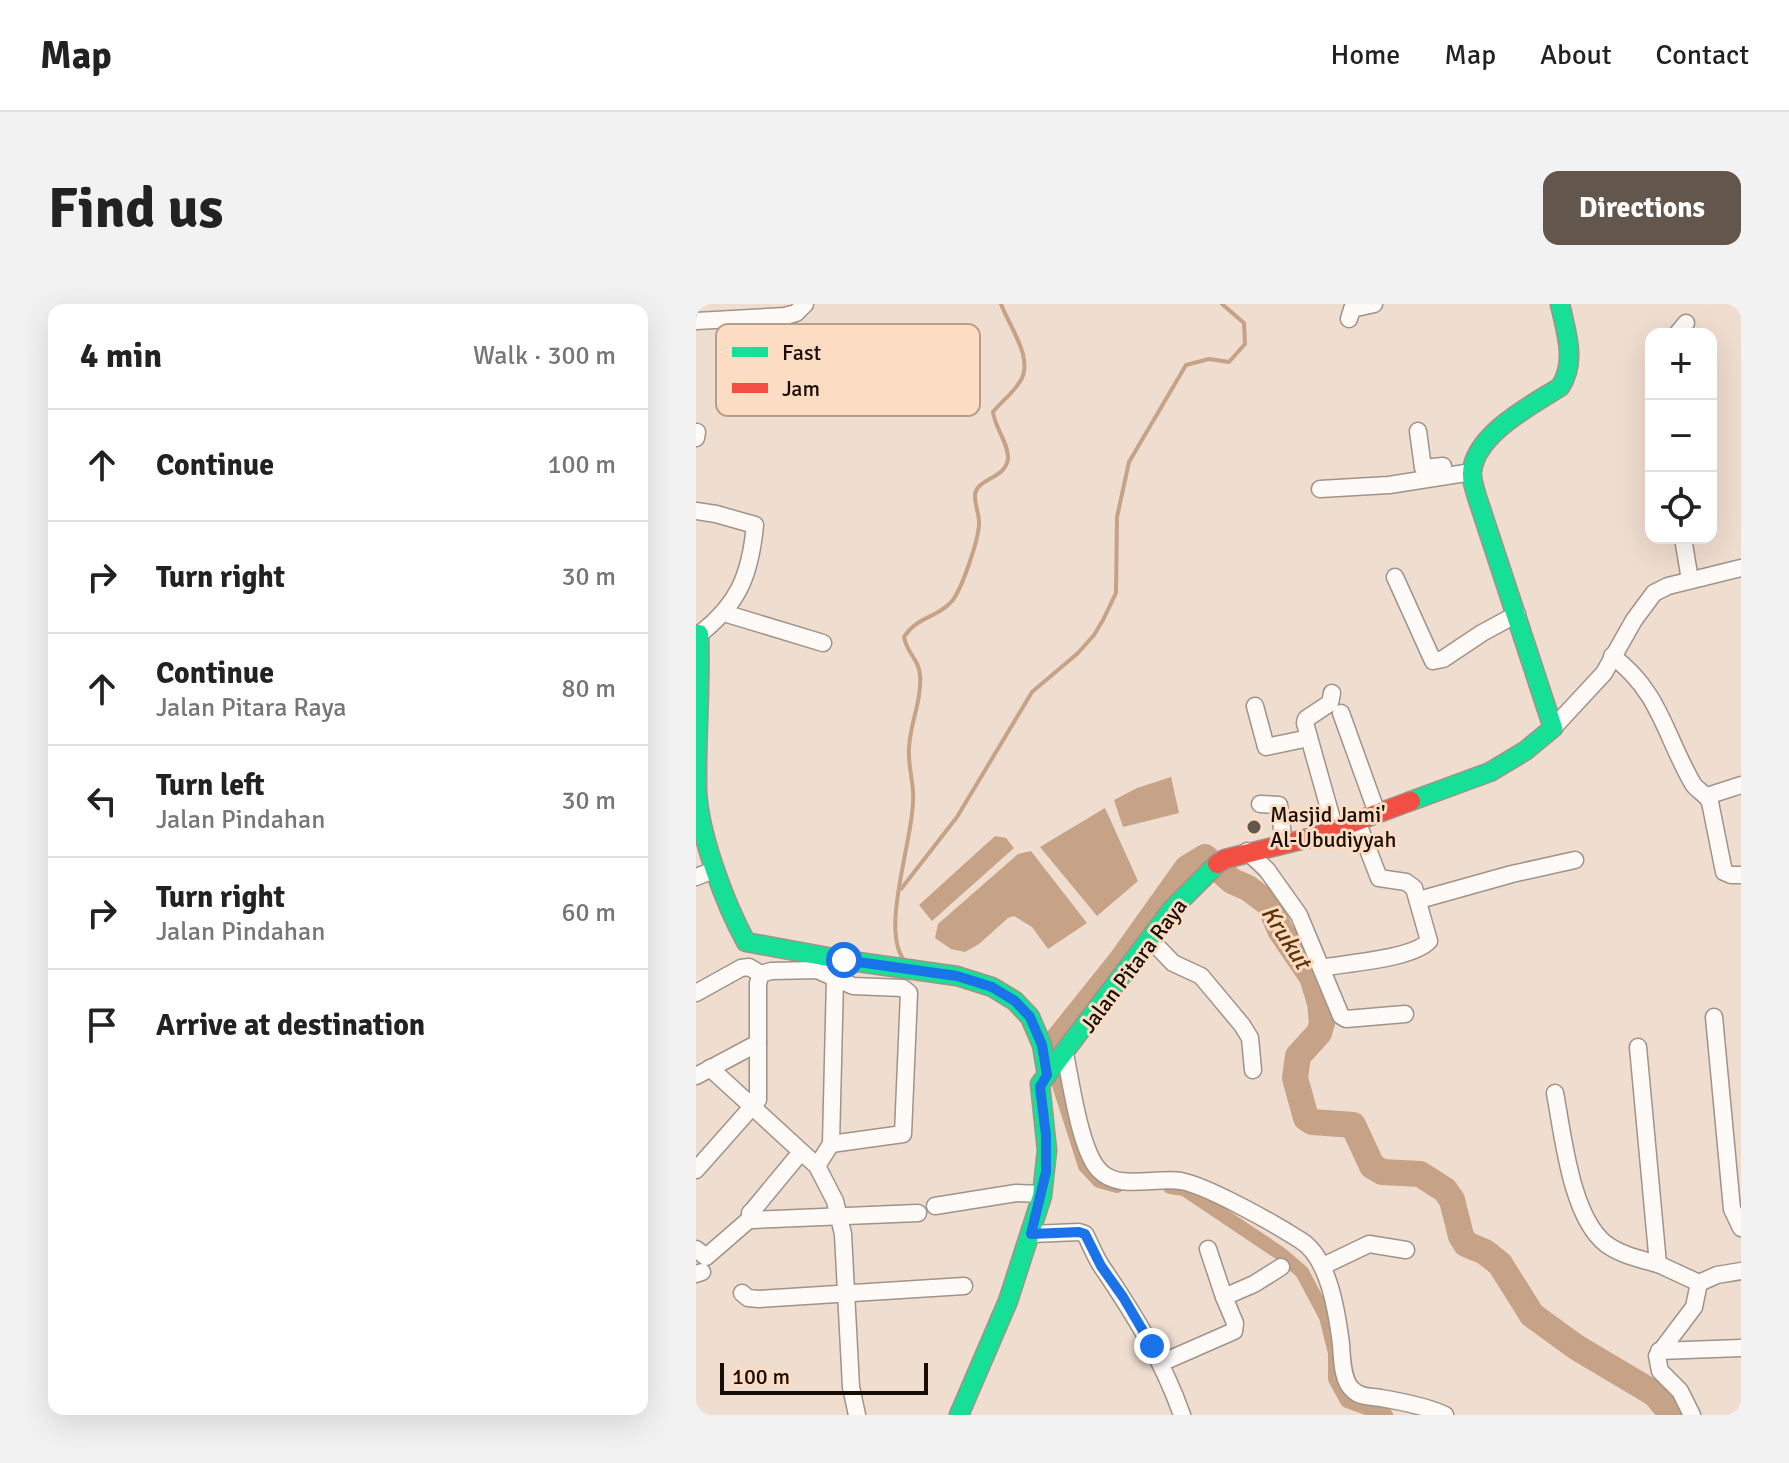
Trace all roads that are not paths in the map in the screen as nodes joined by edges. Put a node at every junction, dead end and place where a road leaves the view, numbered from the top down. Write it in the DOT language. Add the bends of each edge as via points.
graph roads {
  1 [pos="805,304"];
  2 [pos="1374,304"];
  3 [pos="1564,304"];
  4 [pos="1349,319"];
  5 [pos="696,321"];
  6 [pos="1418,431"];
  7 [pos="1474,466"];
  8 [pos="1320,489"];
  9 [pos="696,511"];
  10 [pos="1684,544"];
  11 [pos="1741,568"];
  12 [pos="1395,577"];
  13 [pos="1690,580"];
  14 [pos="724,613"];
  15 [pos="1517,614"];
  16 [pos="698,635"];
  17 [pos="823,643"];
  18 [pos="1612,656"];
  19 [pos="1332,693"];
  20 [pos="1255,706"];
  21 [pos="1341,713"];
  22 [pos="1553,728"];
  23 [pos="1309,738"];
  24 [pos="1741,785"];
  25 [pos="1707,796"];
  26 [pos="697,803"];
  27 [pos="1260,804"];
  28 [pos="1377,813"];
  29 [pos="1357,821"];
  30 [pos="1335,830"];
  31 [pos="1284,844"];
  32 [pos="1247,851"];
  33 [pos="1575,860"];
  34 [pos="717,874"];
  35 [pos="1741,875"];
  36 [pos="696,877"];
  37 [pos="1419,900"];
  38 [pos="1150,939"];
  39 [pos="1321,968"];
  40 [pos="761,974"];
  41 [pos="835,978"];
  42 [pos="696,993"];
  43 [pos="1405,1014"];
  44 [pos="1714,1017"];
  45 [pos="758,1043"];
  46 [pos="1638,1047"];
  47 [pos="1056,1065"];
  48 [pos="1253,1070"];
  49 [pos="703,1072"];
  50 [pos="1555,1093"];
  51 [pos="752,1108"];
  52 [pos="831,1144"];
  53 [pos="801,1152"];
  54 [pos="817,1166"];
  55 [pos="696,1170"];
  56 [pos="1042,1194"];
  57 [pos="935,1206"];
  58 [pos="918,1213"];
  59 [pos="840,1216"];
  60 [pos="751,1218"];
  61 [pos="1741,1228"];
  62 [pos="1031,1234"];
  63 [pos="696,1249"];
  64 [pos="1208,1249"];
  65 [pos="1406,1250"];
  66 [pos="1658,1264"];
  67 [pos="1323,1266"];
  68 [pos="1281,1267"];
  69 [pos="1741,1271"];
  70 [pos="1699,1283"];
  71 [pos="964,1286"];
  72 [pos="742,1293"];
  73 [pos="846,1293"];
  74 [pos="1224,1297"];
  75 [pos="1741,1348"];
  76 [pos="1659,1351"];
  77 [pos="1161,1363"];
  78 [pos="1384,1405"];
  79 [pos="857,1415"];
  80 [pos="959,1415"];
  81 [pos="1182,1415"];
  82 [pos="1445,1415"];
  83 [pos="1692,1415"];
  1 -- 5 [label="street" via="785,316"];
  2 -- 4 [label="street" via="1352,309"];
  3 -- 7 [label="main road" via="1570,366 1566,379 1503,427"];
  6 -- 7 [label="street" via="1423,468"];
  7 -- 8 [label="street" via="1389,485"];
  7 -- 15 [label="main road" via="1477,497"];
  9 -- 14 [label="street" via="755,525 747,575"];
  10 -- 13 [label="street"];
  11 -- 13 [label="street"];
  12 -- 15 [label="street" via="1433,661"];
  13 -- 18 [label="street" via="1654,593"];
  14 -- 16 [label="street"];
  14 -- 17 [label="street"];
  15 -- 22 [label="main road"];
  16 -- 26 [label="main road"];
  18 -- 22 [label="street" via="1596,683"];
  18 -- 25 [label="street" via="1649,693 1694,786"];
  19 -- 23 [label="street" via="1330,703 1306,719"];
  20 -- 23 [label="street" via="1266,747"];
  21 -- 28 [label="street"];
  22 -- 28 [label="main road, Jalan Pitara Raya" via="1490,772"];
  23 -- 30 [label="street"];
  24 -- 25 [label="street"];
  25 -- 35 [label="street" via="1722,868"];
  26 -- 34 [label="main road"];
  27 -- 31 [label="street" via="1279,805"];
  28 -- 29 [label="main road, Jalan Pitara Raya"];
  29 -- 30 [label="main road, Jalan Pitara Raya"];
  29 -- 37 [label="street" via="1379,878 1411,884"];
  30 -- 31 [label="main road, Jalan Pitara Raya"];
  31 -- 32 [label="main road, Jalan Pitara Raya"];
  32 -- 38 [label="main road, Jalan Pitara Raya" via="1219,862"];
  32 -- 39 [label="street" via="1292,903"];
  33 -- 37 [label="street"];
  34 -- 36 [label="street"];
  34 -- 47 [label="main road" via="746,942 957,976 992,987 1030,1017"];
  37 -- 39 [label="street" via="1430,936 1424,946"];
  38 -- 47 [label="main road, Jalan Pitara Raya"];
  38 -- 48 [label="street" via="1173,963 1201,976 1242,1025 1250,1038"];
  39 -- 43 [label="street" via="1338,1012 1346,1019"];
  40 -- 41 [label="street" via="817,970"];
  40 -- 42 [label="street" via="741,968"];
  40 -- 45 [label="street"];
  41 -- 52 [label="street"];
  41 -- 52 [label="street" via="853,986 903,988 909,993 905,1130"];
  44 -- 61 [label="street" via="1732,1209"];
  45 -- 49 [label="street"];
  45 -- 51 [label="street" via="759,1097"];
  46 -- 66 [label="street"];
  47 -- 56 [label="main road" via="1040,1087 1047,1150"];
  47 -- 67 [label="street" via="1090,1156 1104,1174 1118,1180 1167,1180 1199,1187 1302,1241"];
  49 -- 51 [label="street"];
  50 -- 66 [label="street" via="1570,1169 1594,1230 1619,1252"];
  51 -- 53 [label="street"];
  51 -- 55 [label="street"];
  52 -- 54 [label="street"];
  53 -- 54 [label="street"];
  53 -- 60 [label="street"];
  54 -- 59 [label="street"];
  56 -- 57 [label="street" via="1004,1194"];
  56 -- 62 [label="main road"];
  58 -- 59 [label="street"];
  59 -- 60 [label="street" via="756,1222"];
  59 -- 73 [label="street"];
  60 -- 63 [label="street" via="706,1257"];
  62 -- 77 [label="street" via="1085,1234"];
  62 -- 80 [label="main road"];
  64 -- 74 [label="street"];
  65 -- 67 [label="street" via="1369,1244"];
  66 -- 70 [label="street"];
  67 -- 78 [label="street" via="1349,1387"];
  68 -- 74 [label="street"];
  69 -- 70 [label="street"];
  70 -- 76 [label="street" via="1694,1307"];
  71 -- 73 [label="street"];
  72 -- 73 [label="street" via="759,1299"];
  73 -- 79 [label="street"];
  74 -- 77 [label="street" via="1234,1331"];
  75 -- 76 [label="street"];
  76 -- 83 [label="street" via="1660,1371 1680,1391"];
  77 -- 81 [label="street"];
  78 -- 82 [label="street"];
}
